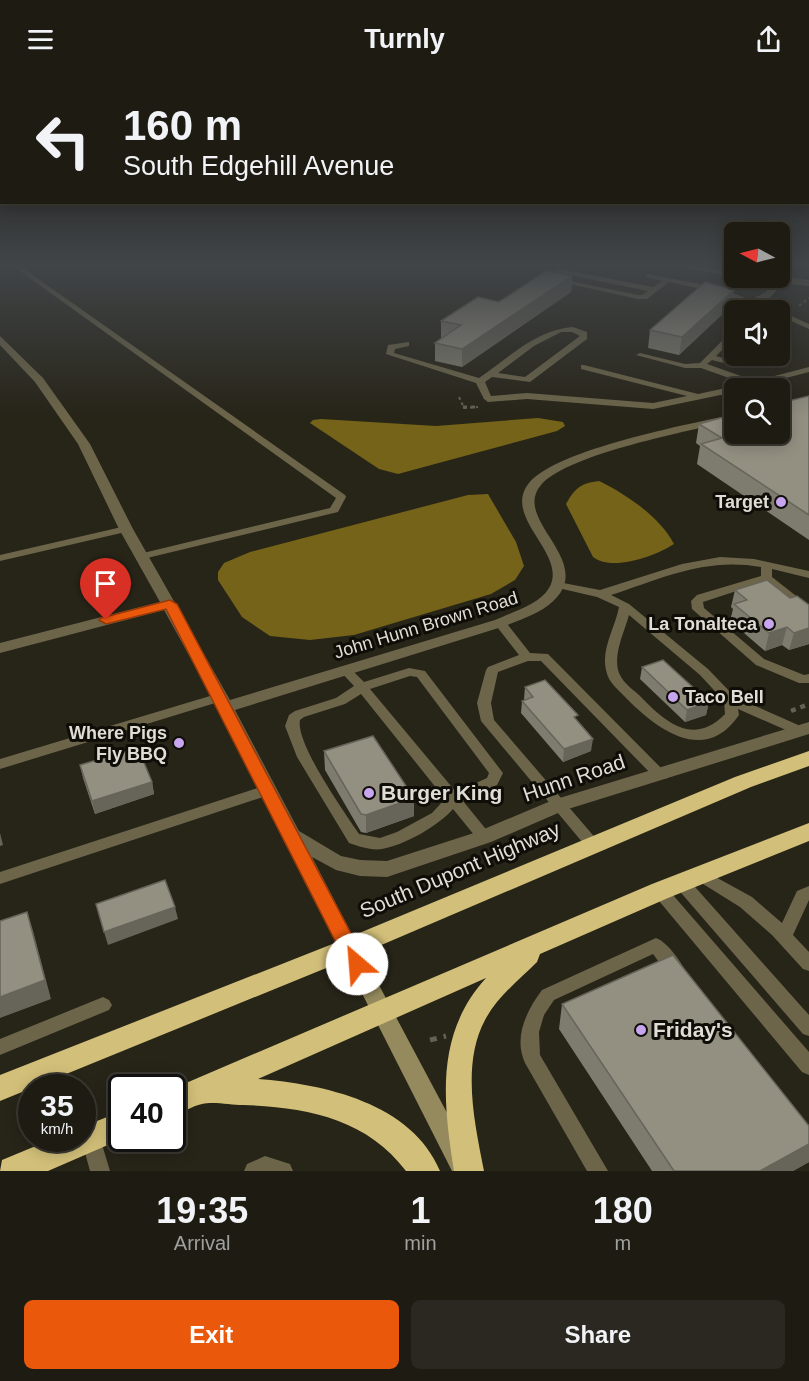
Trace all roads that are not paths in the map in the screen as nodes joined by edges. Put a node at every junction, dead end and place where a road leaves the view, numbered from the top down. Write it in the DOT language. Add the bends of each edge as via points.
graph roads {
  1 [pos="85,315"];
  2 [pos="790,318"];
  3 [pos="809,327"];
  4 [pos="0,339"];
  5 [pos="406,344"];
  6 [pos="724,344"];
  7 [pos="640,355"];
  8 [pos="711,357"];
  9 [pos="724,360"];
  10 [pos="702,365"];
  11 [pos="584,367"];
  12 [pos="809,369"];
  13 [pos="492,374"];
  14 [pos="738,378"];
  15 [pos="776,378"];
  16 [pos="480,381"];
  17 [pos="724,392"];
  18 [pos="700,398"];
  19 [pos="724,420"];
  20 [pos="126,529"];
  21 [pos="143,556"];
  22 [pos="0,558"];
  23 [pos="766,572"];
  24 [pos="809,575"];
  25 [pos="558,585"];
  26 [pos="601,594"];
  27 [pos="170,604"];
  28 [pos="625,606"];
  29 [pos="809,612"];
  30 [pos="500,623"];
  31 [pos="0,648"];
  32 [pos="527,657"];
  33 [pos="345,670"];
  34 [pos="807,682"];
  35 [pos="362,687"];
  36 [pos="730,700"];
  37 [pos="222,702"];
  38 [pos="804,729"];
  39 [pos="809,758"];
  40 [pos="0,764"];
  41 [pos="661,775"];
  42 [pos="267,790"];
  43 [pos="452,800"];
  44 [pos="560,805"];
  45 [pos="809,834"];
  46 [pos="291,836"];
  47 [pos="484,837"];
  48 [pos="593,845"];
  49 [pos="0,878"];
  50 [pos="681,883"];
  51 [pos="809,892"];
  52 [pos="784,936"];
  53 [pos="534,947"];
  54 [pos="349,948"];
  55 [pos="809,964"];
  56 [pos="685,981"];
  57 [pos="103,1005"];
  58 [pos="382,1012"];
  59 [pos="809,1028"];
  60 [pos="0,1047"];
  61 [pos="809,1066"];
  62 [pos="0,1088"];
  63 [pos="200,1091"];
  64 [pos="186,1097"];
  65 [pos="58,1152"];
  66 [pos="95,1152"];
  67 [pos="13,1171"];
  68 [pos="100,1171"];
  69 [pos="254,1171"];
  70 [pos="283,1171"];
  71 [pos="425,1171"];
  72 [pos="467,1171"];
  73 [pos="598,1171"];
  1 -- 21 [label="lane" via="341,497 334,510"];
  2 -- 3 [label="lane"];
  4 -- 20 [label="street" via="39,380 84,444"];
  5 -- 16 [label="lane" via="391,347 390,354"];
  6 -- 8 [label="lane"];
  7 -- 10 [label="lane" via="695,367"];
  8 -- 9 [label="lane"];
  8 -- 10 [label="lane"];
  10 -- 14 [label="lane"];
  11 -- 18 [label="lane"];
  12 -- 15 [label="lane"];
  13 -- 13 [label="lane" via="556,329 574,329 584,334 532,378 518,380"];
  13 -- 16 [label="lane"];
  16 -- 18 [label="lane" via="488,399 527,396 653,406"];
  17 -- 18 [label="lane"];
  19 -- 25 [label="street" via="583,457 541,477 527,498 528,510 558,561"];
  20 -- 21 [label="street"];
  20 -- 22 [label="lane"];
  21 -- 27 [label="street"];
  23 -- 24 [label="lane"];
  23 -- 26 [label="lane" via="736,560 702,563"];
  23 -- 29 [label="lane"];
  23 -- 34 [label="lane" via="701,597 698,609 760,662"];
  25 -- 26 [label="lane"];
  25 -- 30 [label="street, John Hunn Brown Road" via="537,608"];
  26 -- 28 [label="lane"];
  27 -- 31 [label="street"];
  27 -- 37 [label="street"];
  28 -- 36 [label="lane" via="704,672"];
  28 -- 36 [label="lane" via="624,621 612,653 614,676 639,704 670,730 691,735 725,725 732,716"];
  30 -- 32 [label="lane"];
  30 -- 33 [label="street, John Hunn Brown Road"];
  32 -- 41 [label="lane" via="544,657"];
  32 -- 44 [label="lane" via="492,670 484,702 488,721"];
  33 -- 35 [label="lane"];
  33 -- 37 [label="street, John Hunn Brown Road"];
  35 -- 43 [label="lane"];
  35 -- 43 [label="lane" via="409,672 421,674 496,773 492,781"];
  35 -- 43 [label="lane" via="346,698 294,718 291,723 292,733 322,790 354,839 380,844 402,836 437,817"];
  36 -- 38 [label="lane"];
  37 -- 40 [label="lane"];
  37 -- 42 [label="street"];
  38 -- 41 [label="street, Hunn Road"];
  39 -- 48 [label="highway, South Dupont Highway"];
  41 -- 44 [label="street, Hunn Road"];
  42 -- 46 [label="street"];
  42 -- 49 [label="lane"];
  43 -- 47 [label="lane"];
  44 -- 47 [label="street, Hunn Road"];
  44 -- 48 [label="lane"];
  45 -- 50 [label="highway"];
  46 -- 47 [label="street, Hunn Road" via="336,862 387,869"];
  46 -- 54 [label="street"];
  48 -- 54 [label="highway, South Dupont Highway"];
  50 -- 52 [label="lane" via="746,902"];
  50 -- 53 [label="highway"];
  50 -- 59 [label="lane"];
  50 -- 61 [label="lane"];
  51 -- 52 [label="lane" via="803,896"];
  52 -- 55 [label="lane"];
  53 -- 58 [label="highway"];
  53 -- 72 [label="highway" via="483,1001 462,1043 461,1128"];
  54 -- 58 [label="street"];
  54 -- 62 [label="highway, South Dupont Highway"];
  56 -- 73 [label="lane" via="656,945 548,995 536,1012 530,1032 531,1057"];
  57 -- 60 [label="lane"];
  58 -- 63 [label="highway"];
  58 -- 72 [label="street"];
  63 -- 64 [label="highway"];
  63 -- 71 [label="highway" via="279,1092 338,1106 396,1136"];
  65 -- 67 [label="highway"];
  66 -- 68 [label="lane"];
  69 -- 70 [label="lane" via="265,1166"];
}
